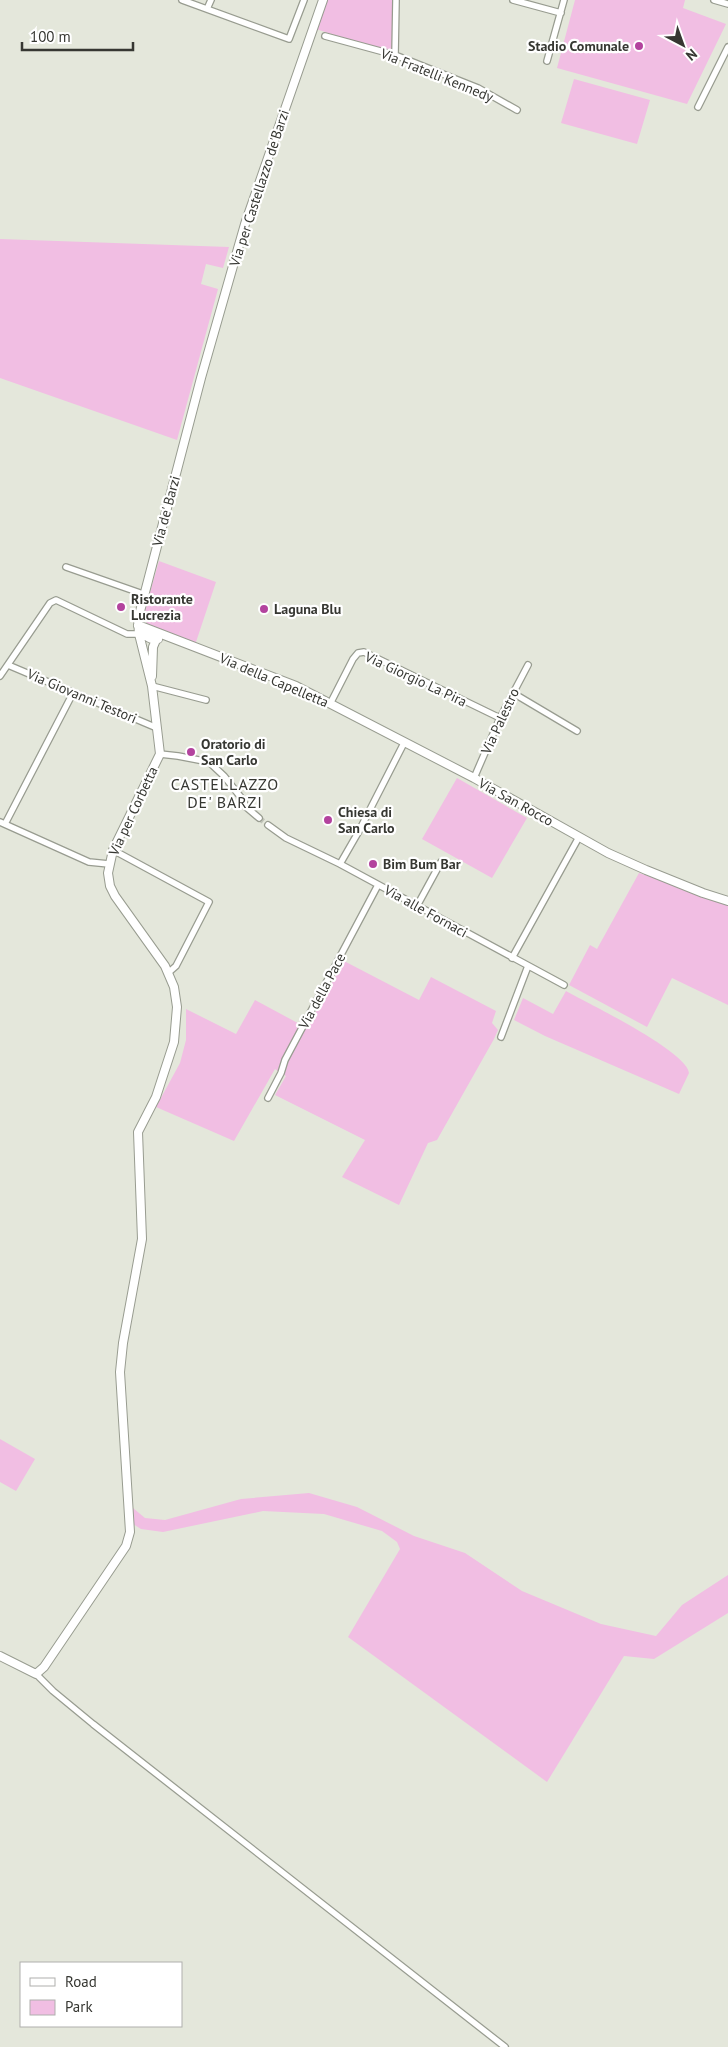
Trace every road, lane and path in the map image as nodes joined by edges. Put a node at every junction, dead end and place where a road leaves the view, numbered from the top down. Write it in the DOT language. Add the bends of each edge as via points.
graph roads {
  1 [pos="182,0"];
  2 [pos="211,0"];
  3 [pos="304,0"];
  4 [pos="322,0"];
  5 [pos="396,0"];
  6 [pos="513,0"];
  7 [pos="564,0"];
  8 [pos="714,0"];
  9 [pos="728,4"];
  10 [pos="207,9"];
  11 [pos="560,12"];
  12 [pos="325,36"];
  13 [pos="728,46"];
  14 [pos="395,56"];
  15 [pos="547,61"];
  16 [pos="698,107"];
  17 [pos="517,110"];
  18 [pos="201,378"];
  19 [pos="66,567"];
  20 [pos="143,594"];
  21 [pos="138,630"];
  22 [pos="168,637"];
  23 [pos="156,640"];
  24 [pos="142,646"];
  25 [pos="8,665"];
  26 [pos="528,665"];
  27 [pos="0,676"];
  28 [pos="152,686"];
  29 [pos="73,693"];
  30 [pos="513,693"];
  31 [pos="206,700"];
  32 [pos="330,704"];
  33 [pos="500,718"];
  34 [pos="157,728"];
  35 [pos="577,731"];
  36 [pos="404,743"];
  37 [pos="160,754"];
  38 [pos="474,778"];
  39 [pos="260,818"];
  40 [pos="2,823"];
  41 [pos="268,825"];
  42 [pos="579,838"];
  43 [pos="112,850"];
  44 [pos="441,862"];
  45 [pos="109,864"];
  46 [pos="340,864"];
  47 [pos="378,885"];
  48 [pos="728,901"];
  49 [pos="417,906"];
  50 [pos="512,958"];
  51 [pos="528,966"];
  52 [pos="168,973"];
  53 [pos="564,985"];
  54 [pos="501,1037"];
  55 [pos="268,1098"];
  56 [pos="0,1656"];
  57 [pos="36,1674"];
  58 [pos="505,2047"];
  1 -- 10 [label="street"];
  2 -- 10 [label="street"];
  3 -- 10 [label="street" via="290,39"];
  4 -- 18 [label="street, Via per Castellazzo de'Barzi" via="245,224"];
  5 -- 14 [label="street"];
  6 -- 11 [label="street"];
  7 -- 11 [label="street"];
  8 -- 9 [label="street"];
  11 -- 15 [label="street"];
  12 -- 14 [label="street, Via Fratelli Kennedy"];
  13 -- 16 [label="street"];
  14 -- 17 [label="street, Via Fratelli Kennedy" via="478,88"];
  18 -- 20 [label="street, Via de' Barzi"];
  19 -- 20 [label="street"];
  20 -- 21 [label="street, Via de' Barzi"];
  21 -- 22 [label="street, Via della Capelletta"];
  21 -- 23 [label="street"];
  21 -- 24 [label="street, Via de' Barzi"];
  21 -- 25 [label="street" via="127,634 56,600"];
  22 -- 23 [label="street"];
  22 -- 32 [label="street, Via della Capelletta" via="296,686"];
  23 -- 28 [label="street, Via per Corbetta" via="152,647"];
  24 -- 28 [label="street, Via per Corbetta"];
  25 -- 27 [label="street"];
  25 -- 29 [label="street, Via Giovanni Testori"];
  26 -- 30 [label="street, Via Palestro"];
  28 -- 31 [label="street"];
  28 -- 34 [label="street, Via per Corbetta"];
  29 -- 34 [label="street, Via Giovanni Testori"];
  29 -- 40 [label="street"];
  30 -- 33 [label="street, Via Palestro"];
  30 -- 35 [label="street"];
  32 -- 33 [label="street, Via Giorgio La Pira" via="353,659 364,652"];
  32 -- 36 [label="street, Via della Capelletta"];
  33 -- 38 [label="street, Via Palestro"];
  34 -- 37 [label="street, Via per Corbetta"];
  36 -- 38 [label="street, Via San Rocco"];
  36 -- 46 [label="street"];
  37 -- 39 [label="street" via="209,762 224,776 246,807"];
  37 -- 43 [label="street, Via per Corbetta"];
  38 -- 42 [label="street, Via San Rocco"];
  40 -- 45 [label="street" via="89,862"];
  41 -- 46 [label="street, Via alle Fornaci" via="286,838"];
  42 -- 48 [label="street, Via San Rocco" via="628,862"];
  42 -- 50 [label="street"];
  43 -- 45 [label="street, Via per Corbetta"];
  43 -- 52 [label="street" via="209,902 176,966"];
  44 -- 49 [label="street"];
  45 -- 52 [label="street, Via per Corbetta" via="110,886"];
  46 -- 47 [label="street, Via alle Fornaci"];
  47 -- 49 [label="street, Via alle Fornaci"];
  47 -- 55 [label="street, Via della Pace"];
  49 -- 50 [label="street, Via alle Fornaci"];
  50 -- 51 [label="street, Via alle Fornaci"];
  51 -- 53 [label="street, Via alle Fornaci"];
  51 -- 54 [label="street"];
  52 -- 57 [label="street, Via per Corbetta" via="177,1007 174,1042 156,1097 138,1132 142,1239 120,1372 130,1532 126,1546 44,1667"];
  56 -- 57 [label="street"];
  57 -- 58 [label="street" via="93,1724"];
}
